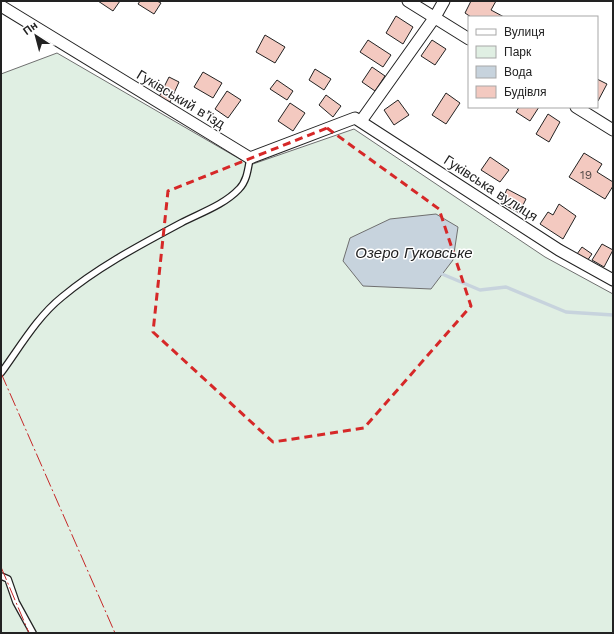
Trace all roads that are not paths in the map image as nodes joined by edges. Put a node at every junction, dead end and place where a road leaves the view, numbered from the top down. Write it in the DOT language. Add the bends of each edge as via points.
graph roads {
  1 [pos="408,1"];
  2 [pos="444,1"];
  3 [pos="1,6"];
  4 [pos="435,17"];
  5 [pos="468,38"];
  6 [pos="578,108"];
  7 [pos="358,119"];
  8 [pos="613,130"];
  9 [pos="250,158"];
  10 [pos="613,280"];
  11 [pos="1,372"];
  12 [pos="1,576"];
  13 [pos="32,633"];
  1 -- 4 [label="street"];
  2 -- 4 [label="street"];
  3 -- 9 [label="street, Гуківський в’їзд"];
  4 -- 5 [label="street"];
  4 -- 7 [label="street"];
  6 -- 8 [label="street"];
  7 -- 9 [label="street"];
  7 -- 10 [label="street, Гуківська вулиця" via="559,250"];
  9 -- 11 [label="lane" via="248,173 239,189 222,202 137,246 92,274 61,298 48,310"];
  12 -- 13 [label="lane" via="8,579 16,602"];
}
